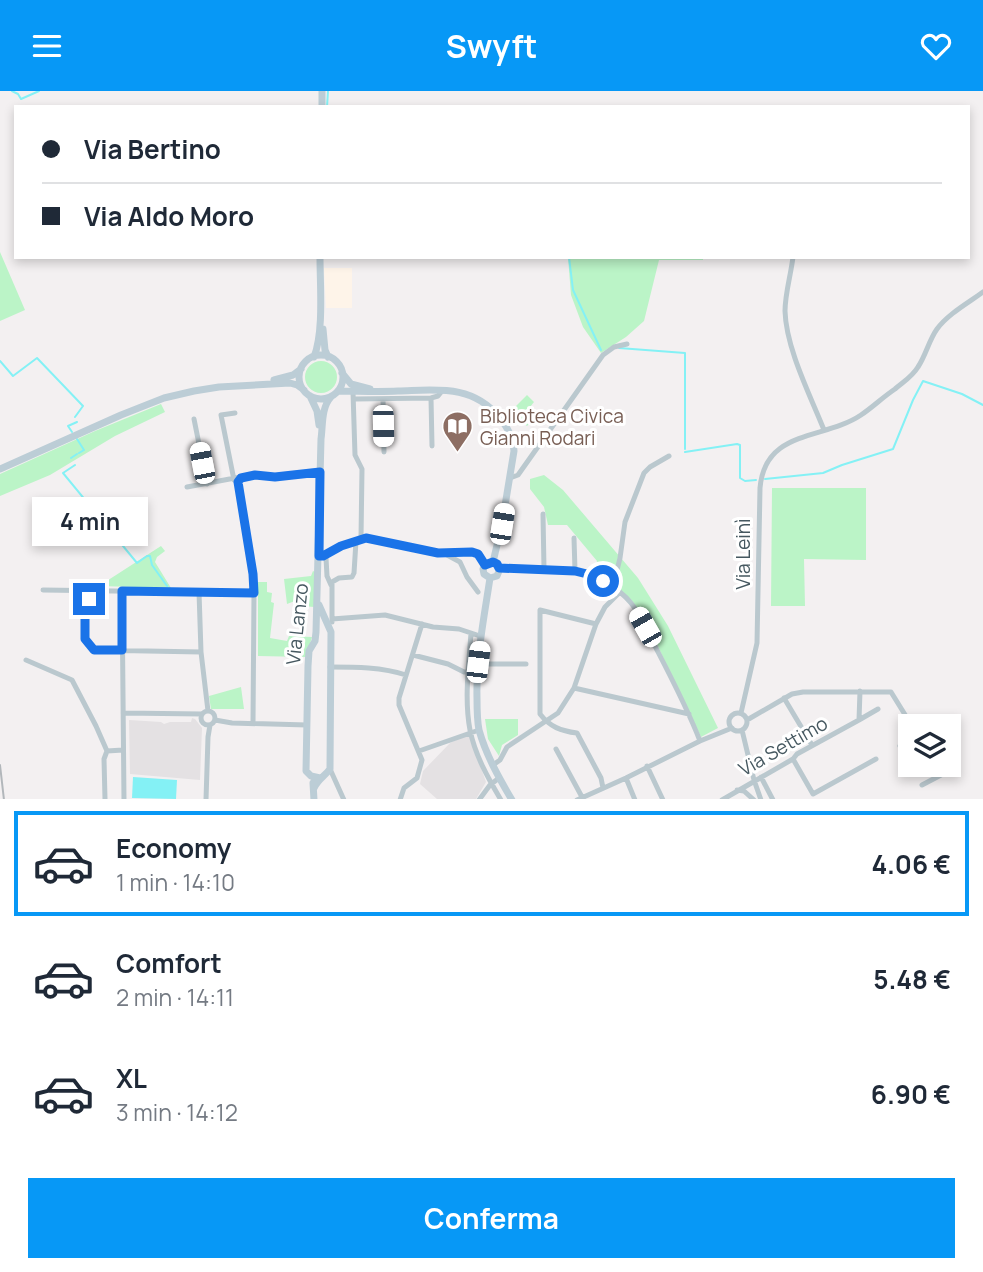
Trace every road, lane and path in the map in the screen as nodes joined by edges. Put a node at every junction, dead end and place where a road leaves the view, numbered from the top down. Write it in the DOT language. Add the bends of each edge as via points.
graph roads {
  1 [pos="320,259"];
  2 [pos="793,259"];
  3 [pos="983,292"];
  4 [pos="321,307"];
  5 [pos="627,344"];
  6 [pos="314,357"];
  7 [pos="328,357"];
  8 [pos="301,369"];
  9 [pos="342,373"];
  10 [pos="244,385"];
  11 [pos="442,391"];
  12 [pos="307,393"];
  13 [pos="334,394"];
  14 [pos="354,395"];
  15 [pos="382,395"];
  16 [pos="431,398"];
  17 [pos="235,413"];
  18 [pos="194,419"];
  19 [pos="824,430"];
  20 [pos="321,439"];
  21 [pos="432,446"];
  22 [pos="384,452"];
  23 [pos="669,456"];
  24 [pos="0,469"];
  25 [pos="320,472"];
  26 [pos="510,478"];
  27 [pos="237,479"];
  28 [pos="207,484"];
  29 [pos="187,487"];
  30 [pos="543,514"];
  31 [pos="574,538"];
  32 [pos="359,540"];
  33 [pos="444,553"];
  34 [pos="321,556"];
  35 [pos="493,565"];
  36 [pos="544,569"];
  37 [pos="575,571"];
  38 [pos="490,578"];
  39 [pos="332,585"];
  40 [pos="613,587"];
  41 [pos="43,590"];
  42 [pos="89,591"];
  43 [pos="122,591"];
  44 [pos="199,592"];
  45 [pos="478,592"];
  46 [pos="620,592"];
  47 [pos="254,593"];
  48 [pos="318,601"];
  49 [pos="332,619"];
  50 [pos="422,624"];
  51 [pos="596,624"];
  52 [pos="317,631"];
  53 [pos="331,632"];
  54 [pos="471,633"];
  55 [pos="481,636"];
  56 [pos="122,650"];
  57 [pos="201,652"];
  58 [pos="414,655"];
  59 [pos="26,660"];
  60 [pos="526,664"];
  61 [pos="330,667"];
  62 [pos="474,670"];
  63 [pos="406,675"];
  64 [pos="574,688"];
  65 [pos="860,691"];
  66 [pos="784,698"];
  67 [pos="878,709"];
  68 [pos="123,713"];
  69 [pos="205,713"];
  70 [pos="741,713"];
  71 [pos="689,714"];
  72 [pos="905,714"];
  73 [pos="747,720"];
  74 [pos="859,720"];
  75 [pos="545,721"];
  76 [pos="210,723"];
  77 [pos="253,723"];
  78 [pos="307,725"];
  79 [pos="729,727"];
  80 [pos="742,730"];
  81 [pos="475,731"];
  82 [pos="700,741"];
  83 [pos="812,745"];
  84 [pos="556,749"];
  85 [pos="123,750"];
  86 [pos="107,751"];
  87 [pos="419,751"];
  88 [pos="793,759"];
  89 [pos="876,759"];
  90 [pos="493,765"];
  91 [pos="648,766"];
  92 [pos="330,769"];
  93 [pos="309,774"];
  94 [pos="761,777"];
  95 [pos="937,777"];
  96 [pos="320,778"];
  97 [pos="499,778"];
  98 [pos="625,778"];
  99 [pos="754,780"];
  100 [pos="491,784"];
  101 [pos="922,785"];
  102 [pos="314,787"];
  103 [pos="603,788"];
  104 [pos="737,790"];
  105 [pos="594,792"];
  106 [pos="580,798"];
  107 [pos="105,799"];
  108 [pos="124,799"];
  109 [pos="206,799"];
  110 [pos="314,799"];
  111 [pos="344,799"];
  112 [pos="400,799"];
  113 [pos="480,799"];
  114 [pos="499,799"];
  115 [pos="511,799"];
  116 [pos="598,799"];
  117 [pos="635,799"];
  118 [pos="663,799"];
  119 [pos="724,799"];
  120 [pos="753,799"];
  121 [pos="761,799"];
  122 [pos="772,799"];
  1 -- 4 [label="street"];
  2 -- 19 [label="street" via="785,310 788,328"];
  3 -- 19 [label="street, Via Leinì" via="937,329 911,376 859,417"];
  4 -- 6 [label="street"];
  4 -- 7 [label="street"];
  5 -- 26 [label="street" via="603,355 518,475"];
  6 -- 7 [label="street"];
  6 -- 8 [label="street"];
  7 -- 9 [label="street"];
  8 -- 10 [label="street" via="289,377"];
  8 -- 12 [label="street" via="300,380"];
  9 -- 13 [label="street" via="342,383"];
  9 -- 15 [label="street" via="355,386"];
  10 -- 12 [label="street" via="290,383"];
  10 -- 24 [label="street" via="194,391 146,404"];
  11 -- 15 [label="street"];
  11 -- 16 [label="street"];
  11 -- 26 [label="street" via="477,397 502,420 514,446"];
  12 -- 13 [label="street" via="323,399"];
  12 -- 20 [label="street, Via Lanzo" via="317,411"];
  13 -- 14 [label="street"];
  13 -- 20 [label="street, Via Lanzo" via="326,403"];
  14 -- 15 [label="street"];
  14 -- 32 [label="street" via="355,455 362,469"];
  15 -- 16 [label="street"];
  15 -- 22 [label="street"];
  16 -- 21 [label="street"];
  17 -- 27 [label="street" via="221,415"];
  18 -- 28 [label="street"];
  19 -- 70 [label="street, Via Leinì" via="781,447 760,478 757,643"];
  20 -- 25 [label="street, Via Lanzo"];
  23 -- 40 [label="street" via="643,473 625,521"];
  25 -- 27 [label="street"];
  25 -- 34 [label="street, Via Lanzo"];
  26 -- 35 [label="street"];
  27 -- 28 [label="street"];
  27 -- 47 [label="street"];
  28 -- 29 [label="street"];
  30 -- 36 [label="street"];
  31 -- 37 [label="street"];
  32 -- 33 [label="street"];
  32 -- 34 [label="street"];
  32 -- 39 [label="street" via="352,577 335,579"];
  33 -- 35 [label="street" via="472,552"];
  33 -- 45 [label="street" via="460,562"];
  34 -- 39 [label="street, Via Lanzo" via="327,558"];
  34 -- 48 [label="street, Via Lanzo"];
  35 -- 36 [label="street"];
  35 -- 38 [label="street" via="497,576"];
  35 -- 38 [label="street" via="483,572"];
  36 -- 37 [label="street"];
  37 -- 40 [label="street"];
  38 -- 55 [label="street"];
  39 -- 49 [label="street, Via Lanzo"];
  40 -- 46 [label="street"];
  41 -- 42 [label="street"];
  42 -- 43 [label="street"];
  42 -- 56 [label="street" via="85,639 94,650"];
  43 -- 44 [label="street"];
  43 -- 56 [label="street"];
  44 -- 47 [label="street"];
  44 -- 57 [label="street"];
  46 -- 51 [label="street"];
  46 -- 71 [label="street" via="632,603"];
  47 -- 77 [label="street"];
  48 -- 52 [label="street, Via Lanzo"];
  48 -- 53 [label="street"];
  49 -- 50 [label="street" via="386,615"];
  49 -- 53 [label="street, Via Lanzo"];
  50 -- 54 [label="street"];
  50 -- 58 [label="street"];
  51 -- 64 [label="street"];
  51 -- 75 [label="street" via="540,610 540,714"];
  52 -- 53 [label="street" via="327,626"];
  52 -- 78 [label="street, Via Lanzo" via="309,651"];
  53 -- 61 [label="street, Via Lanzo"];
  54 -- 55 [label="street"];
  54 -- 62 [label="street"];
  55 -- 62 [label="street"];
  56 -- 57 [label="street"];
  56 -- 68 [label="street"];
  57 -- 69 [label="street"];
  58 -- 62 [label="street" via="464,672"];
  58 -- 63 [label="street"];
  59 -- 86 [label="street" via="72,680"];
  60 -- 62 [label="street" via="488,664"];
  61 -- 63 [label="street"];
  61 -- 92 [label="street, Via Lanzo"];
  62 -- 81 [label="street"];
  63 -- 87 [label="street" via="399,705"];
  64 -- 71 [label="street"];
  64 -- 75 [label="street" via="558,713"];
  65 -- 66 [label="street" via="803,692"];
  65 -- 72 [label="street" via="891,692"];
  65 -- 74 [label="street"];
  66 -- 73 [label="street"];
  66 -- 83 [label="street"];
  67 -- 74 [label="street, Via Settimo"];
  68 -- 69 [label="street"];
  68 -- 85 [label="street"];
  69 -- 76 [label="street" via="202,721"];
  69 -- 76 [label="street" via="214,713"];
  70 -- 73 [label="street"];
  70 -- 79 [label="street" via="731,716"];
  71 -- 82 [label="street"];
  73 -- 80 [label="street"];
  74 -- 83 [label="street, Via Settimo"];
  75 -- 90 [label="street" via="507,747"];
  75 -- 103 [label="street" via="557,730 577,733"];
  76 -- 77 [label="street"];
  76 -- 109 [label="street"];
  77 -- 78 [label="street"];
  78 -- 93 [label="street, Via Lanzo"];
  79 -- 80 [label="street"];
  79 -- 82 [label="street"];
  80 -- 99 [label="street"];
  81 -- 87 [label="street"];
  81 -- 90 [label="street"];
  81 -- 100 [label="street"];
  82 -- 91 [label="street"];
  83 -- 88 [label="street, Via Settimo"];
  84 -- 106 [label="street"];
  85 -- 86 [label="street"];
  85 -- 108 [label="street"];
  86 -- 107 [label="street"];
  87 -- 112 [label="street" via="422,760 417,778 404,787"];
  88 -- 89 [label="street" via="813,794"];
  88 -- 94 [label="street, Via Settimo"];
  90 -- 97 [label="street"];
  91 -- 98 [label="street"];
  91 -- 118 [label="street"];
  92 -- 96 [label="street"];
  92 -- 111 [label="street"];
  93 -- 96 [label="street"];
  93 -- 102 [label="street, Via Lanzo"];
  94 -- 99 [label="street, Via Settimo"];
  94 -- 122 [label="street"];
  95 -- 101 [label="street"];
  96 -- 102 [label="street"];
  97 -- 100 [label="street"];
  97 -- 115 [label="street"];
  98 -- 103 [label="street"];
  98 -- 117 [label="street"];
  99 -- 104 [label="street, Via Settimo"];
  99 -- 121 [label="street"];
  100 -- 113 [label="street"];
  100 -- 114 [label="street"];
  102 -- 110 [label="street, Via Lanzo"];
  103 -- 105 [label="street"];
  104 -- 119 [label="street, Via Settimo"];
  104 -- 120 [label="street"];
  105 -- 106 [label="street"];
  105 -- 116 [label="street"];
}
